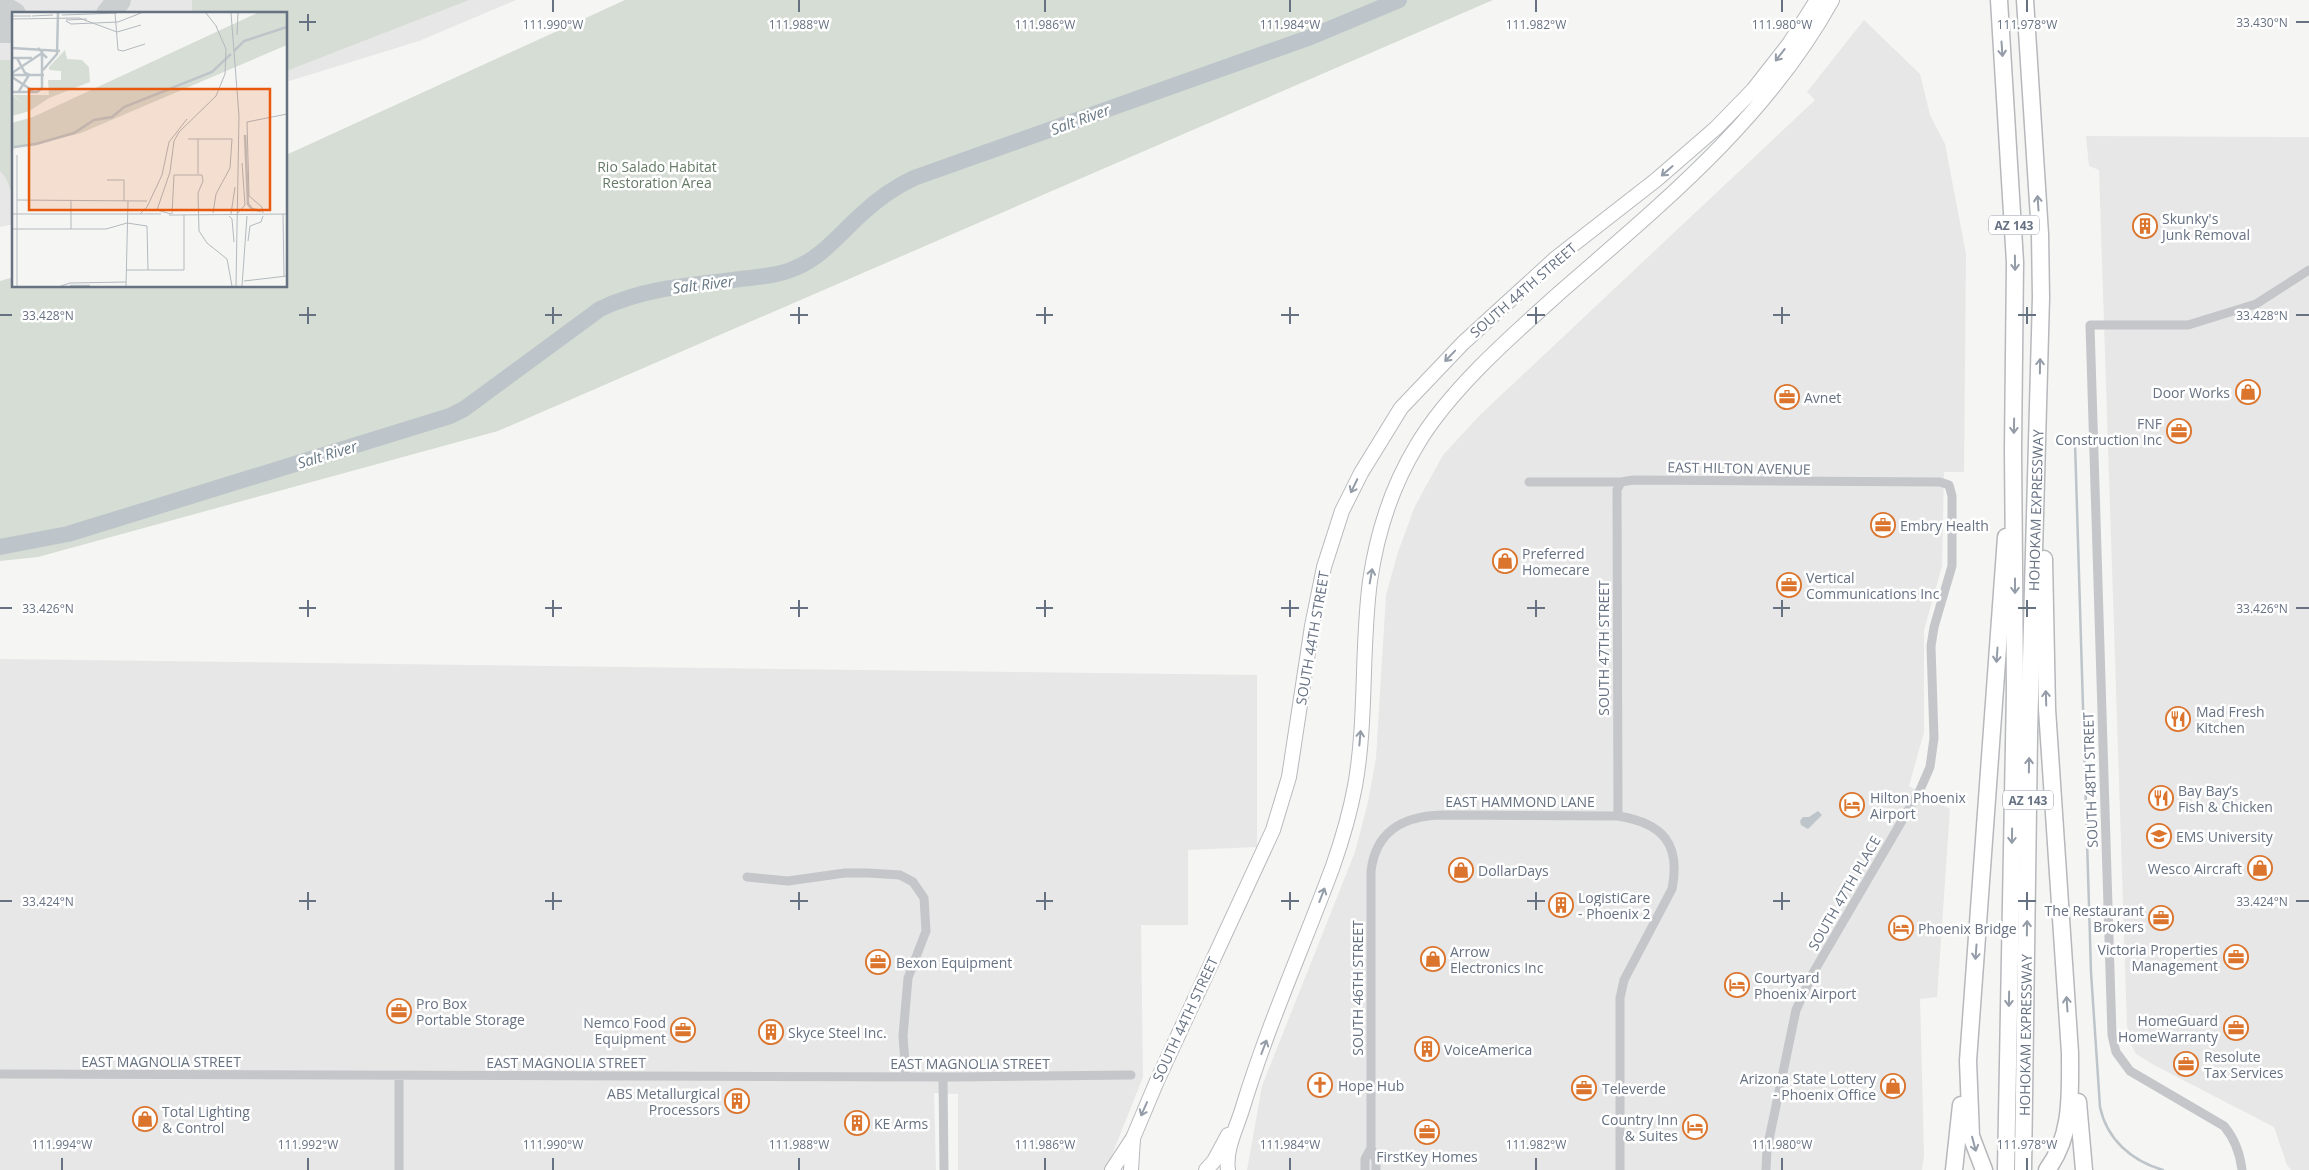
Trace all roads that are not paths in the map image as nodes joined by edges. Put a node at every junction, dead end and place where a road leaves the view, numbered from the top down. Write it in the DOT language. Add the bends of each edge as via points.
graph roads {
  1 [pos="1817,0"];
  2 [pos="1832,0"];
  3 [pos="1999,0"];
  4 [pos="2024,0"];
  5 [pos="2309,270"];
  6 [pos="2039,432"];
  7 [pos="2013,450"];
  8 [pos="1529,482"];
  9 [pos="1622,482"];
  10 [pos="1948,485"];
  11 [pos="1618,816"];
  12 [pos="1388,833"];
  13 [pos="747,877"];
  14 [pos="2070,1052"];
  15 [pos="1968,1061"];
  16 [pos="0,1074"];
  17 [pos="398,1075"];
  18 [pos="1131,1075"];
  19 [pos="906,1076"];
  20 [pos="943,1077"];
  21 [pos="1247,1093"];
  22 [pos="1133,1138"];
  23 [pos="1371,1148"];
  24 [pos="2006,1169"];
  25 [pos="399,1170"];
  26 [pos="944,1170"];
  27 [pos="1112,1170"];
  28 [pos="1131,1170"];
  29 [pos="1206,1170"];
  30 [pos="1228,1170"];
  31 [pos="1365,1170"];
  32 [pos="1376,1170"];
  33 [pos="1620,1170"];
  34 [pos="1766,1170"];
  35 [pos="1954,1170"];
  36 [pos="1984,1170"];
  37 [pos="2024,1170"];
  38 [pos="2047,1170"];
  39 [pos="2084,1170"];
  40 [pos="2242,1170"];
  1 -- 22 [label="main road, SOUTH 44TH STREET, one-way" via="1759,83 1716,128 1656,180 1556,258 1463,343 1401,408 1361,473 1342,511 1324,567 1289,777 1273,830"];
  21 -- 2 [label="main road, SOUTH 44TH STREET, one-way" via="1334,862 1356,784 1370,583 1384,519 1400,476 1437,415 1512,336 1699,170 1744,123 1790,67"];
  3 -- 7 [label="highway, HOHOKAM EXPRESSWAY / AZ 143, one-way" via="2016,262"];
  6 -- 4 [label="highway, HOHOKAM EXPRESSWAY / AZ 143, one-way" via="2040,242"];
  5 -- 40 [label="street, SOUTH 48TH STREET" via="2256,304 2188,325 2090,325 2112,1035 2116,1052 2130,1071 2224,1126 2237,1147"];
  14 -- 6 [label="highway, one-way" via="2047,709 2044,510"];
  37 -- 6 [label="highway, HOHOKAM EXPRESSWAY / AZ 143, one-way" via="2029,734"];
  7 -- 15 [label="highway, one-way"];
  7 -- 24 [label="highway, HOHOKAM EXPRESSWAY / AZ 143, one-way" via="2014,690"];
  8 -- 9 [label="street, EAST HILTON AVENUE"];
  9 -- 10 [label="street, EAST HILTON AVENUE" via="1940,482"];
  9 -- 11 [label="street, SOUTH 47TH STREET" via="1617,490"];
  10 -- 34 [label="street, SOUTH 47TH PLACE" via="1952,496 1952,566 1932,646 1934,738 1930,767 1920,790 1813,972 1796,1010 1767,1149"];
  11 -- 12 [label="street, EAST HAMMOND LANE" via="1420,816 1401,823"];
  11 -- 33 [label="street, EAST HAMMOND LANE" via="1638,819 1655,827 1667,840 1673,854 1675,873 1667,903 1624,980 1620,998"];
  12 -- 23 [label="street, SOUTH 46TH STREET" via="1373,856 1371,871"];
  13 -- 19 [label="street" via="788,881 868,873 900,875 913,882 924,898 926,931 908,978 903,1036"];
  14 -- 38 [label="highway" via="2067,1129"];
  14 -- 39 [label="highway"];
  15 -- 35 [label="highway"];
  15 -- 36 [label="highway, one-way" via="1971,1136"];
  16 -- 17 [label="street, EAST MAGNOLIA STREET"];
  17 -- 19 [label="street, EAST MAGNOLIA STREET"];
  17 -- 25 [label="street"];
  18 -- 20 [label="street, EAST MAGNOLIA STREET"];
  19 -- 20 [label="street, EAST MAGNOLIA STREET"];
  20 -- 26 [label="street"];
  21 -- 29 [label="main road" via="1225,1141"];
  21 -- 30 [label="main road" via="1228,1156"];
  22 -- 27 [label="main road"];
  22 -- 28 [label="main road"];
  23 -- 31 [label="street, SOUTH 46TH STREET" via="1365,1159"];
  23 -- 32 [label="street, SOUTH 46TH STREET"];
}
